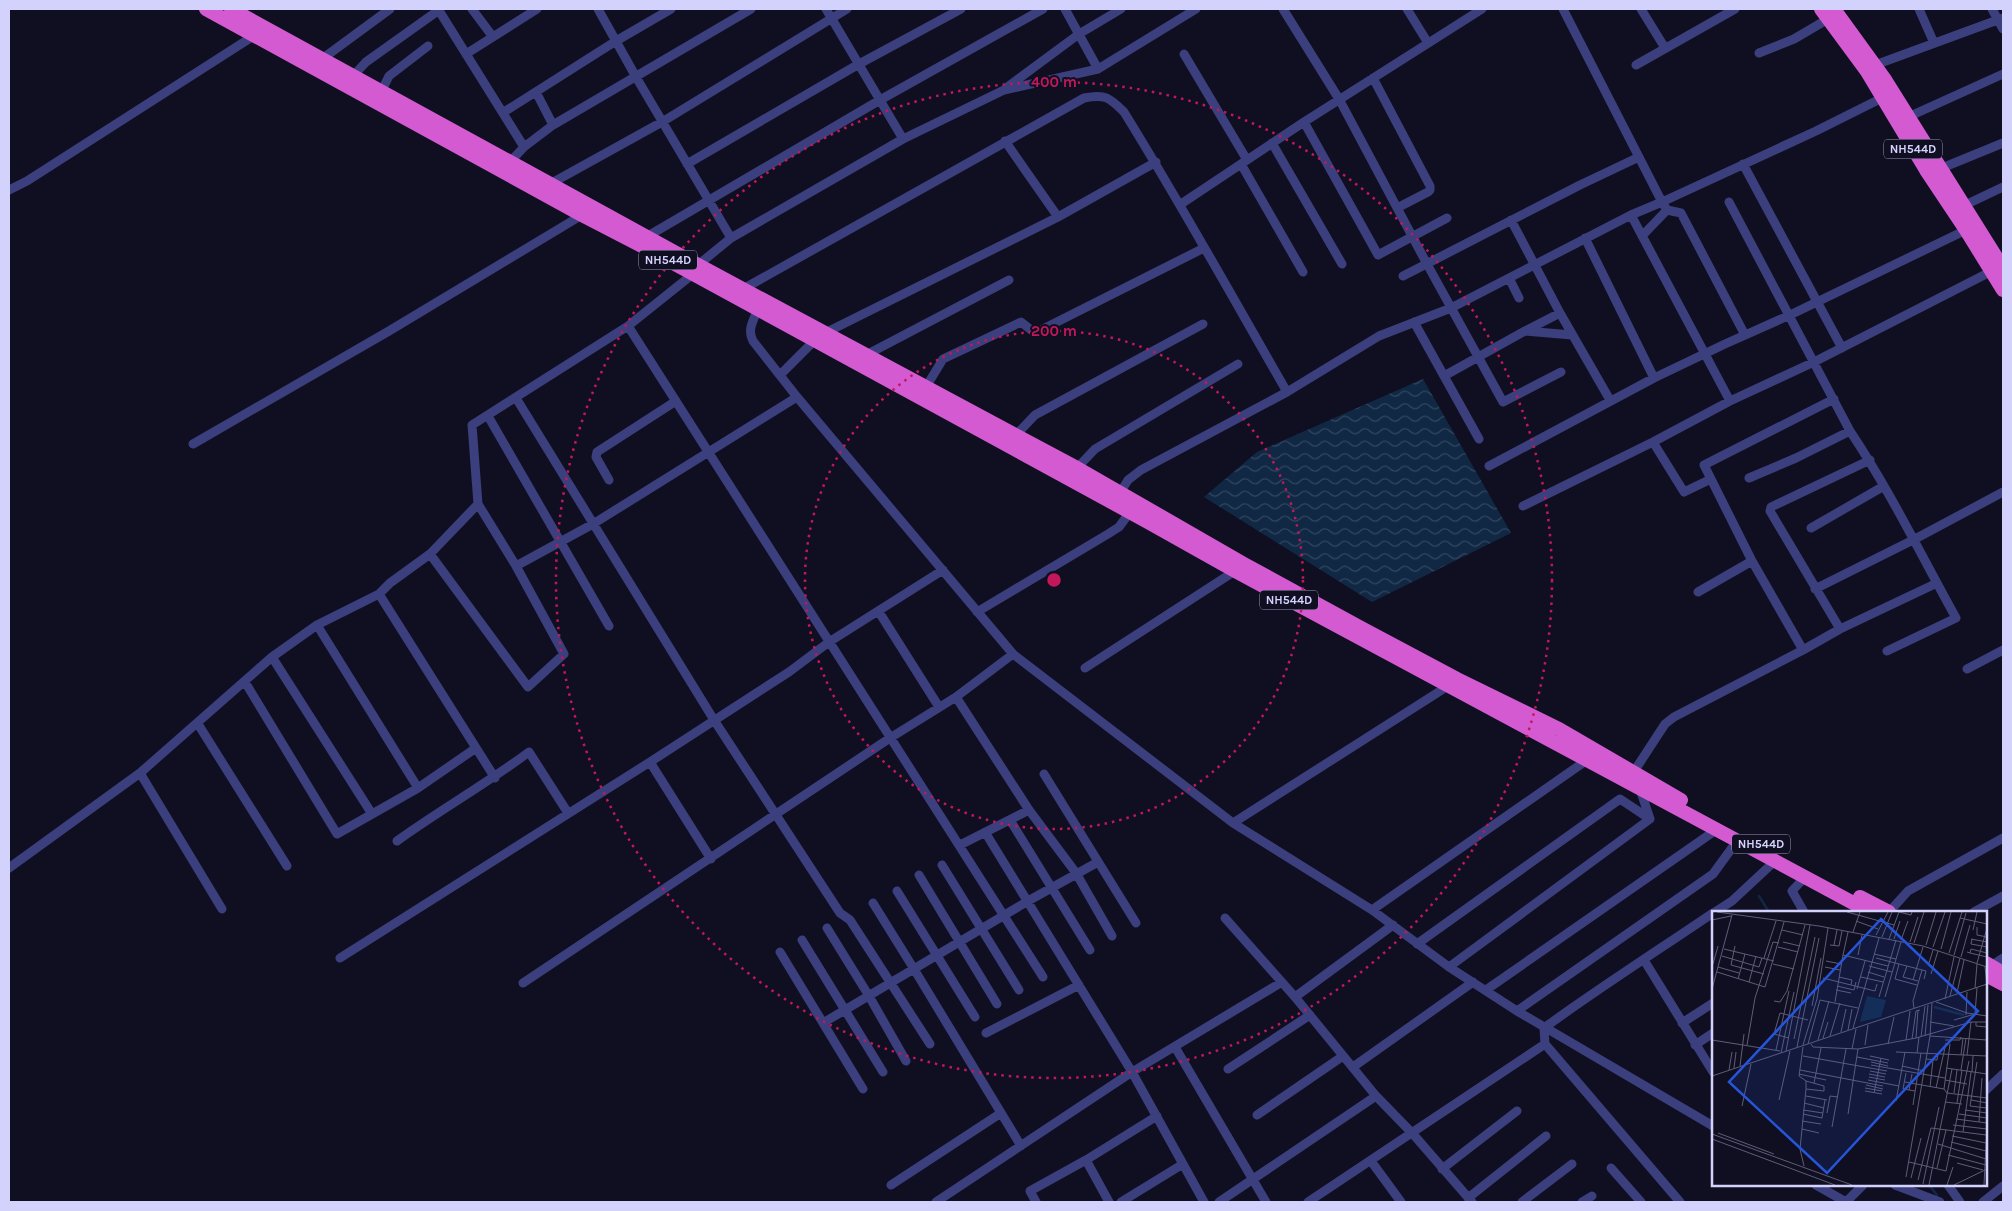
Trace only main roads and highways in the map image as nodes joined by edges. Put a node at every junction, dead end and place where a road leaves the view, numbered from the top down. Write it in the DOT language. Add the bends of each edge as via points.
graph roads {
  1 [pos="206,9"];
  2 [pos="231,9"];
  3 [pos="1828,12"];
  4 [pos="1935,172"];
  5 [pos="2000,268"];
  6 [pos="696,269"];
  7 [pos="2003,290"];
  8 [pos="820,337"];
  9 [pos="1868,911"];
  10 [pos="1887,911"];
  11 [pos="1987,968"];
  12 [pos="2003,973"];
  13 [pos="2003,984"];
  1 -- 6 [label="highway, NH544D" via="582,215"];
  2 -- 6 [label="highway, NH544D" via="648,236"];
  3 -- 4 [label="highway, NH544D" via="1882,98"];
  3 -- 4 [label="highway, NH544D" via="1875,65 1908,118"];
  4 -- 5 [label="highway, NH544D" via="1963,206"];
  4 -- 5 [label="highway, NH544D" via="1966,230"];
  5 -- 7 [label="highway, NH544D"];
  6 -- 8 [label="highway, NH544D" via="758,309"];
  6 -- 8 [label="highway, NH544D" via="743,289"];
  8 -- 9 [label="highway, NH544D" via="1234,571"];
  8 -- 10 [label="highway, NH544D" via="866,356 1016,435 1244,564 1457,679 1559,729 1633,774"];
  11 -- 12 [label="highway"];
  11 -- 13 [label="highway"];
}
